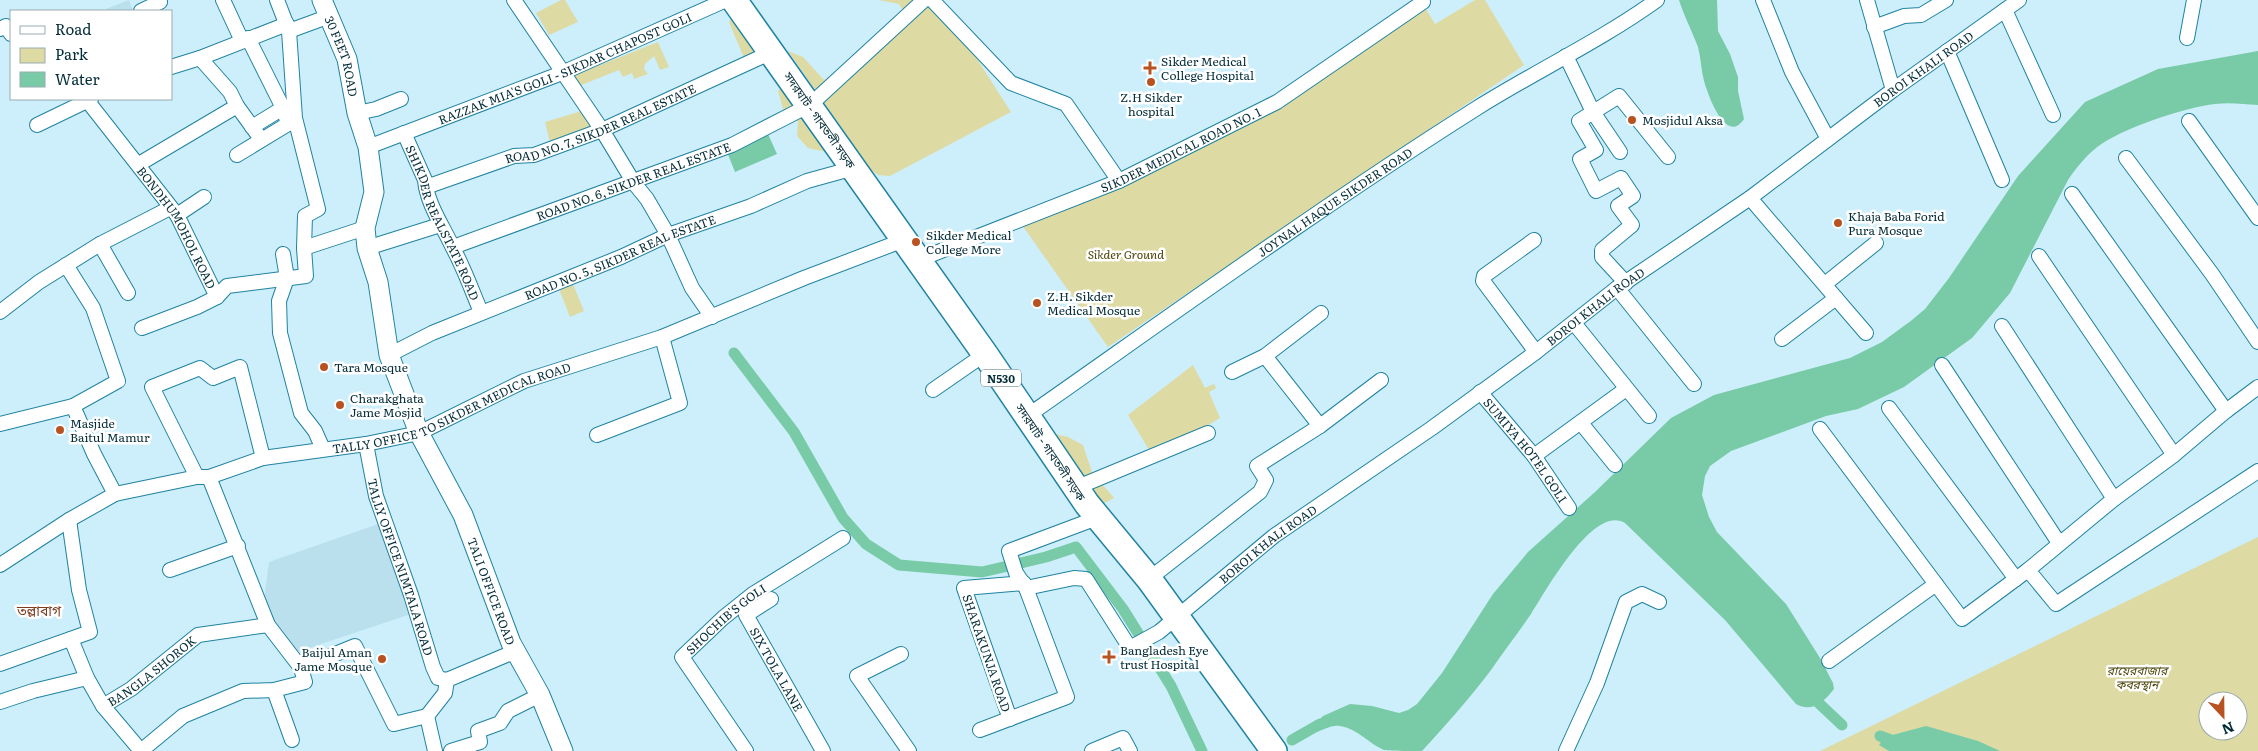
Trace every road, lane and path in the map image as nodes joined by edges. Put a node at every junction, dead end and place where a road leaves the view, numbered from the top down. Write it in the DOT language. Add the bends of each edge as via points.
graph roads {
  1 [pos="223,0"];
  2 [pos="277,0"];
  3 [pos="514,0"];
  4 [pos="726,0"];
  5 [pos="734,0"];
  6 [pos="924,0"];
  7 [pos="932,0"];
  8 [pos="1657,0"];
  9 [pos="1763,0"];
  10 [pos="1867,0"];
  11 [pos="1946,0"];
  12 [pos="2019,0"];
  13 [pos="2194,0"];
  14 [pos="1422,1"];
  15 [pos="160,2"];
  16 [pos="324,9"];
  17 [pos="142,10"];
  18 [pos="2005,10"];
  19 [pos="1874,27"];
  20 [pos="288,28"];
  21 [pos="0,29"];
  22 [pos="10,32"];
  23 [pos="2187,38"];
  24 [pos="245,39"];
  25 [pos="1947,51"];
  26 [pos="772,52"];
  27 [pos="1566,56"];
  28 [pos="200,58"];
  29 [pos="172,67"];
  30 [pos="562,73"];
  31 [pos="1893,90"];
  32 [pos="401,99"];
  33 [pos="86,100"];
  34 [pos="89,100"];
  35 [pos="810,105"];
  36 [pos="283,108"];
  37 [pos="240,110"];
  38 [pos="1593,112"];
  39 [pos="357,113"];
  40 [pos="2054,115"];
  41 [pos="2189,120"];
  42 [pos="292,121"];
  43 [pos="37,125"];
  44 [pos="252,127"];
  45 [pos="602,130"];
  46 [pos="404,133"];
  47 [pos="261,139"];
  48 [pos="1828,139"];
  49 [pos="368,147"];
  50 [pos="1620,152"];
  51 [pos="236,155"];
  52 [pos="1668,157"];
  53 [pos="2126,158"];
  54 [pos="139,164"];
  55 [pos="854,168"];
  56 [pos="2002,180"];
  57 [pos="1118,181"];
  58 [pos="634,183"];
  59 [pos="426,187"];
  60 [pos="2072,194"];
  61 [pos="204,197"];
  62 [pos="1750,198"];
  63 [pos="174,212"];
  64 [pos="2258,218"];
  65 [pos="440,225"];
  66 [pos="365,228"];
  67 [pos="668,235"];
  68 [pos="904,240"];
  69 [pos="1534,240"];
  70 [pos="1876,243"];
  71 [pos="100,244"];
  72 [pos="453,247"];
  73 [pos="304,248"];
  74 [pos="367,248"];
  75 [pos="283,254"];
  76 [pos="2039,256"];
  77 [pos="918,260"];
  78 [pos="66,265"];
  79 [pos="287,278"];
  80 [pos="1825,284"];
  81 [pos="1621,286"];
  82 [pos="128,293"];
  83 [pos="217,297"];
  84 [pos="1836,298"];
  85 [pos="0,312"];
  86 [pos="481,312"];
  87 [pos="1320,313"];
  88 [pos="712,317"];
  89 [pos="1574,323"];
  90 [pos="2002,326"];
  91 [pos="142,328"];
  92 [pos="1866,333"];
  93 [pos="662,337"];
  94 [pos="1782,339"];
  95 [pos="2258,342"];
  96 [pos="1536,352"];
  97 [pos="985,354"];
  98 [pos="389,355"];
  99 [pos="1266,356"];
  100 [pos="1942,365"];
  101 [pos="1232,372"];
  102 [pos="1381,380"];
  103 [pos="1694,384"];
  104 [pos="2258,387"];
  105 [pos="1626,389"];
  106 [pos="933,390"];
  107 [pos="1480,392"];
  108 [pos="73,406"];
  109 [pos="1889,408"];
  110 [pos="2226,411"];
  111 [pos="1649,416"];
  112 [pos="1024,418"];
  113 [pos="1581,422"];
  114 [pos="0,424"];
  115 [pos="1320,426"];
  116 [pos="1820,429"];
  117 [pos="419,433"];
  118 [pos="1208,433"];
  119 [pos="597,435"];
  120 [pos="366,444"];
  121 [pos="323,449"];
  122 [pos="2174,455"];
  123 [pos="1534,456"];
  124 [pos="263,458"];
  125 [pos="1615,465"];
  126 [pos="2258,471"];
  127 [pos="203,477"];
  128 [pos="1074,489"];
  129 [pos="115,494"];
  130 [pos="2114,498"];
  131 [pos="1570,508"];
  132 [pos="1097,518"];
  133 [pos="69,520"];
  134 [pos="843,538"];
  135 [pos="2059,543"];
  136 [pos="238,546"];
  137 [pos="0,565"];
  138 [pos="170,570"];
  139 [pos="2028,570"];
  140 [pos="1149,579"];
  141 [pos="2016,579"];
  142 [pos="1022,581"];
  143 [pos="1936,584"];
  144 [pos="771,599"];
  145 [pos="1660,602"];
  146 [pos="1167,625"];
  147 [pos="268,626"];
  148 [pos="71,639"];
  149 [pos="516,652"];
  150 [pos="901,654"];
  151 [pos="1829,661"];
  152 [pos="0,664"];
  153 [pos="301,668"];
  154 [pos="87,678"];
  155 [pos="447,680"];
  156 [pos="274,690"];
  157 [pos="540,695"];
  158 [pos="0,702"];
  159 [pos="103,706"];
  160 [pos="427,716"];
  161 [pos="1010,719"];
  162 [pos="980,730"];
  163 [pos="292,740"];
  164 [pos="141,751"];
  165 [pos="435,751"];
  166 [pos="451,751"];
  167 [pos="563,751"];
  168 [pos="746,751"];
  169 [pos="823,751"];
  170 [pos="909,751"];
  171 [pos="1092,751"];
  172 [pos="1130,751"];
  173 [pos="1274,751"];
  174 [pos="1566,751"];
  1 -- 24 [label="street"];
  2 -- 20 [label="street"];
  3 -- 30 [label="street"];
  4 -- 30 [label="street, RAZZAK MIA'S GOLI - SIKDAR CHAPOST GOLI"];
  5 -- 26 [label="highway, সদরঘাট - গাবতলী সড়ক / N530"];
  6 -- 35 [label="street, ROAD NO. 6, SIKDER REAL ESTATE"];
  7 -- 57 [label="street" via="1011,83 1066,104"];
  8 -- 27 [label="street, JOYNAL HAQUE SIKDER ROAD"];
  9 -- 48 [label="street" via="1792,72"];
  10 -- 19 [label="street"];
  11 -- 19 [label="street" via="1921,14 1904,16"];
  12 -- 18 [label="street, BOROI KHALI ROAD"];
  13 -- 23 [label="street"];
  14 -- 57 [label="street, SIKDER MEDICAL ROAD NO. 1" via="1276,102"];
  15 -- 17 [label="street"];
  16 -- 20 [label="street"];
  16 -- 39 [label="street, 30 FEET ROAD" via="346,59"];
  18 -- 25 [label="street, BOROI KHALI ROAD"];
  18 -- 40 [label="street"];
  19 -- 31 [label="street"];
  20 -- 24 [label="street"];
  20 -- 42 [label="street"];
  21 -- 22 [label="street" via="6,26"];
  24 -- 28 [label="street"];
  24 -- 36 [label="street"];
  25 -- 31 [label="street, BOROI KHALI ROAD"];
  25 -- 56 [label="street"];
  26 -- 35 [label="highway, সদরঘাট - গাবতলী সড়ক / N530"];
  26 -- 45 [label="street, ROAD NO. 7, SIKDER REAL ESTATE"];
  27 -- 38 [label="street"];
  27 -- 112 [label="street, JOYNAL HAQUE SIKDER ROAD" via="1478,108 1305,221"];
  28 -- 29 [label="street"];
  28 -- 37 [label="street" via="230,92"];
  30 -- 45 [label="street"];
  30 -- 46 [label="street, RAZZAK MIA'S GOLI - SIKDAR CHAPOST GOLI"];
  31 -- 48 [label="street, BOROI KHALI ROAD"];
  32 -- 39 [label="street"];
  33 -- 43 [label="street"];
  34 -- 54 [label="street, BONDHUMOHOL ROAD"];
  35 -- 55 [label="highway, সদরঘাট - গাবতলী সড়ক / N530"];
  35 -- 58 [label="street, ROAD NO. 6, SIKDER REAL ESTATE" via="732,145"];
  36 -- 42 [label="street"];
  36 -- 44 [label="street"];
  37 -- 44 [label="street"];
  37 -- 54 [label="street"];
  38 -- 50 [label="street"];
  38 -- 52 [label="street" via="1618,96"];
  38 -- 81 [label="street" via="1579,121 1596,150 1580,161 1596,191 1621,178 1633,196 1618,206 1632,225 1601,254"];
  39 -- 49 [label="street, 30 FEET ROAD"];
  41 -- 64 [label="street"];
  42 -- 47 [label="street"];
  42 -- 73 [label="street" via="318,209 305,216"];
  44 -- 47 [label="street"];
  45 -- 58 [label="street"];
  45 -- 59 [label="street, ROAD NO. 7, SIKDER REAL ESTATE" via="534,155 514,156"];
  46 -- 49 [label="street, RAZZAK MIA'S GOLI - SIKDAR CHAPOST GOLI"];
  46 -- 59 [label="street, SHIKDER REALSTATE ROAD"];
  47 -- 51 [label="street"];
  48 -- 62 [label="street, BOROI KHALI ROAD"];
  49 -- 66 [label="street, 30 FEET ROAD" via="374,192"];
  53 -- 95 [label="street"];
  54 -- 63 [label="street, BONDHUMOHOL ROAD"];
  55 -- 67 [label="street, ROAD NO. 5, SIKDER REAL ESTATE" via="807,181 751,206"];
  55 -- 68 [label="highway, সদরঘাট - গাবতলী সড়ক / N530"];
  57 -- 77 [label="street, SIKDER MEDICAL ROAD NO. 1"];
  58 -- 67 [label="street"];
  58 -- 72 [label="street, ROAD NO. 6, SIKDER REAL ESTATE"];
  59 -- 65 [label="street, SHIKDER REALSTATE ROAD"];
  60 -- 110 [label="street"];
  61 -- 63 [label="street"];
  62 -- 80 [label="street"];
  62 -- 81 [label="street, BOROI KHALI ROAD"];
  63 -- 71 [label="street"];
  63 -- 83 [label="street, BONDHUMOHOL ROAD"];
  65 -- 72 [label="street, SHIKDER REALSTATE ROAD"];
  65 -- 74 [label="street"];
  66 -- 73 [label="street"];
  66 -- 74 [label="street, 30 FEET ROAD"];
  67 -- 86 [label="street, ROAD NO. 5, SIKDER REAL ESTATE" via="622,257"];
  67 -- 88 [label="street" via="692,288"];
  68 -- 77 [label="highway, সদরঘাট - গাবতলী সড়ক / N530"];
  68 -- 88 [label="street, TALLY OFFICE TO SIKDER MEDICAL ROAD"];
  69 -- 96 [label="street" via="1484,276 1483,281"];
  70 -- 80 [label="street"];
  71 -- 78 [label="street"];
  71 -- 82 [label="street"];
  72 -- 86 [label="street, SHIKDER REALSTATE ROAD"];
  73 -- 79 [label="street, BONDHUMOHOL ROAD" via="306,276"];
  74 -- 98 [label="street, TALI OFFICE ROAD" via="378,282"];
  75 -- 79 [label="street"];
  76 -- 122 [label="street"];
  77 -- 97 [label="highway, সদরঘাট - গাবতলী সড়ক / N530"];
  78 -- 85 [label="street"];
  78 -- 108 [label="street" via="93,308 118,381"];
  79 -- 83 [label="street, BONDHUMOHOL ROAD" via="227,286"];
  79 -- 121 [label="street" via="279,301 280,333 301,413 315,430"];
  80 -- 84 [label="street"];
  81 -- 89 [label="street, BOROI KHALI ROAD"];
  81 -- 103 [label="street"];
  83 -- 91 [label="street"];
  84 -- 92 [label="street"];
  84 -- 94 [label="street"];
  86 -- 98 [label="street, ROAD NO. 5, SIKDER REAL ESTATE" via="432,332"];
  87 -- 99 [label="street"];
  88 -- 93 [label="street, TALLY OFFICE TO SIKDER MEDICAL ROAD"];
  89 -- 96 [label="street, BOROI KHALI ROAD"];
  89 -- 105 [label="street"];
  90 -- 130 [label="street"];
  93 -- 117 [label="street, TALLY OFFICE TO SIKDER MEDICAL ROAD" via="524,380"];
  93 -- 119 [label="street" via="680,403"];
  96 -- 107 [label="street, BOROI KHALI ROAD"];
  97 -- 106 [label="street"];
  97 -- 112 [label="highway, সদরঘাট - গাবতলী সড়ক / N530"];
  98 -- 117 [label="street, TALI OFFICE ROAD"];
  99 -- 101 [label="street"];
  99 -- 115 [label="street"];
  100 -- 135 [label="street"];
  102 -- 115 [label="street"];
  104 -- 110 [label="street"];
  105 -- 111 [label="street"];
  105 -- 113 [label="street"];
  107 -- 123 [label="street, SUMIYA HOTEL GOLI"];
  107 -- 146 [label="street, BOROI KHALI ROAD" via="1274,536"];
  108 -- 114 [label="street"];
  108 -- 129 [label="street"];
  109 -- 141 [label="street"];
  110 -- 122 [label="street"];
  112 -- 128 [label="highway, সদরঘাট - গাবতলী সড়ক / N530"];
  113 -- 123 [label="street"];
  113 -- 125 [label="street"];
  115 -- 140 [label="street" via="1257,466 1266,480 1260,492"];
  116 -- 143 [label="street"];
  117 -- 120 [label="street, TALLY OFFICE TO SIKDER MEDICAL ROAD"];
  117 -- 149 [label="street, TALI OFFICE ROAD" via="463,515"];
  118 -- 128 [label="street"];
  120 -- 121 [label="street, TALLY OFFICE TO SIKDER MEDICAL ROAD"];
  120 -- 155 [label="street, TALLY OFFICE NIMTALA ROAD" via="376,496 433,667 438,678"];
  121 -- 124 [label="street, TALLY OFFICE TO SIKDER MEDICAL ROAD"];
  122 -- 130 [label="street"];
  123 -- 131 [label="street, SUMIYA HOTEL GOLI"];
  124 -- 127 [label="street, TALLY OFFICE TO SIKDER MEDICAL ROAD"];
  124 -- 127 [label="street" via="240,367 213,378 200,368 152,387"];
  126 -- 139 [label="street" via="2056,604"];
  127 -- 129 [label="street, TALLY OFFICE TO SIKDER MEDICAL ROAD"];
  127 -- 136 [label="street"];
  128 -- 132 [label="highway, সদরঘাট - গাবতলী সড়ক / N530"];
  129 -- 133 [label="street, TALLY OFFICE TO SIKDER MEDICAL ROAD"];
  130 -- 135 [label="street"];
  132 -- 140 [label="highway, সদরঘাট - গাবতলী সড়ক / N530"];
  132 -- 142 [label="street, SHARAKUNJA ROAD" via="1009,551"];
  133 -- 137 [label="street, TALLY OFFICE TO SIKDER MEDICAL ROAD"];
  133 -- 148 [label="street" via="79,590 90,632"];
  134 -- 168 [label="street, SHOCHIB'S GOLI" via="753,594 682,657"];
  135 -- 139 [label="street"];
  136 -- 138 [label="street"];
  136 -- 147 [label="street"];
  139 -- 141 [label="street"];
  140 -- 146 [label="highway, সদরঘাট - গাবতলী সড়ক / N530"];
  141 -- 143 [label="street" via="1962,619"];
  142 -- 146 [label="street, BOROI KHALI ROAD" via="1086,578 1130,648"];
  142 -- 161 [label="street, SHARAKUNJA ROAD" via="1067,697"];
  142 -- 161 [label="street, SHARAKUNJA ROAD" via="964,588"];
  143 -- 151 [label="street"];
  144 -- 169 [label="street, SIX TOLA LANE" via="746,615"];
  145 -- 174 [label="street" via="1642,594 1626,602 1597,683"];
  146 -- 173 [label="highway, সদরঘাট - গাবতলী সড়ক / N530"];
  147 -- 153 [label="street"];
  147 -- 159 [label="street, BANGLA SHOROK" via="198,635 131,689"];
  148 -- 152 [label="street"];
  148 -- 154 [label="street, BANGLA SHOROK"];
  149 -- 155 [label="street"];
  149 -- 157 [label="street, TALI OFFICE ROAD"];
  150 -- 170 [label="street" via="857,676"];
  153 -- 156 [label="street, BANGLA SHOROK" via="306,682"];
  153 -- 160 [label="street" via="355,646 394,724"];
  154 -- 158 [label="street"];
  154 -- 159 [label="street, BANGLA SHOROK"];
  155 -- 160 [label="street" via="445,692"];
  156 -- 163 [label="street"];
  156 -- 164 [label="street, BANGLA SHOROK" via="244,691 182,716"];
  157 -- 166 [label="street" via="508,711 500,723 478,731 480,742"];
  157 -- 167 [label="street, TALI OFFICE ROAD"];
  159 -- 164 [label="street, BANGLA SHOROK"];
  160 -- 165 [label="street"];
  161 -- 162 [label="street, SHARAKUNJA ROAD"];
  171 -- 172 [label="street" via="1123,738"];
}
